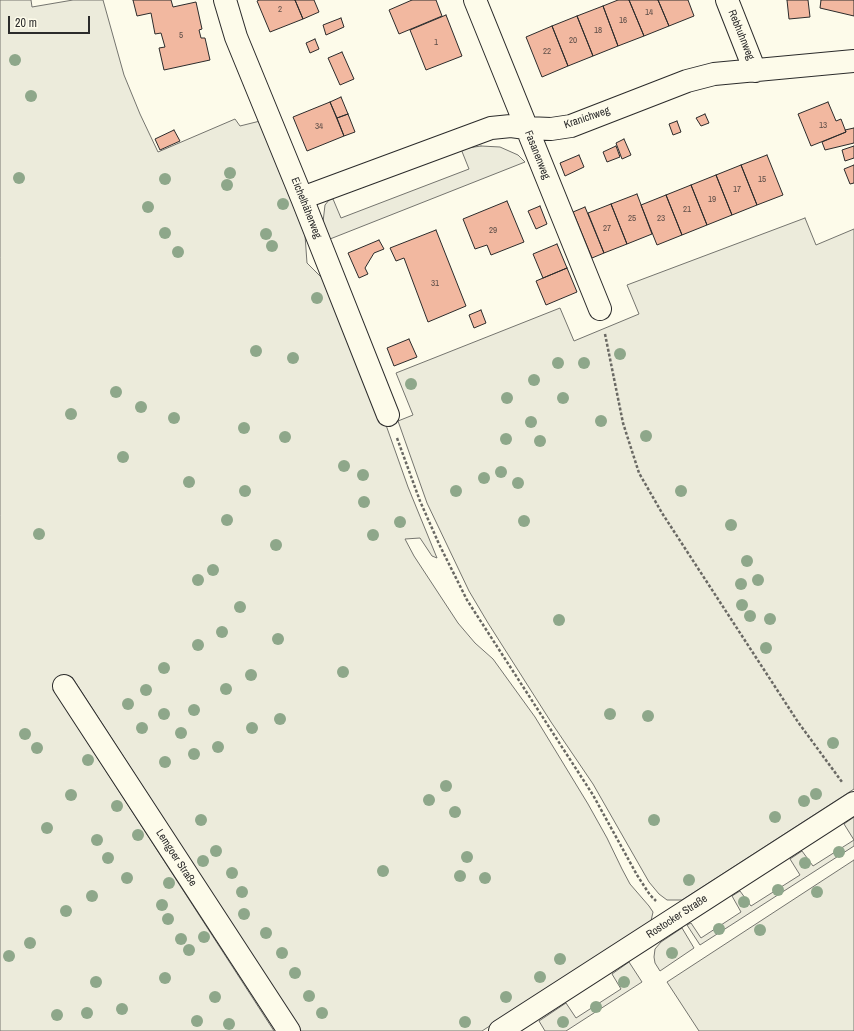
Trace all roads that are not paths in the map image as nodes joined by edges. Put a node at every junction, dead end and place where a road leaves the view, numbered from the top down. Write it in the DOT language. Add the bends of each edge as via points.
graph roads {
  1 [pos="225,0"];
  2 [pos="476,0"];
  3 [pos="727,0"];
  4 [pos="854,62"];
  5 [pos="755,71"];
  6 [pos="526,128"];
  7 [pos="302,198"];
  8 [pos="600,309"];
  9 [pos="388,415"];
  10 [pos="64,686"];
  11 [pos="849,794"];
  12 [pos="289,1031"];
  13 [pos="500,1031"];
  1 -- 7 [label="street, Eichelhäherweg" via="236,37"];
  2 -- 6 [label="street, Fasanenweg"];
  3 -- 5 [label="street, Rebhuhnweg"];
  4 -- 5 [label="street, Kranichweg"];
  5 -- 6 [label="street, Kranichweg" via="714,74 687,81 571,126 551,129"];
  6 -- 7 [label="street, Kranichweg" via="491,128"];
  6 -- 8 [label="street, Fasanenweg"];
  7 -- 9 [label="street, Eichelhäherweg"];
  10 -- 12 [label="street, Lemgoer Straße"];
  11 -- 13 [label="street, Rostocker Straße" via="673,919"];
}
